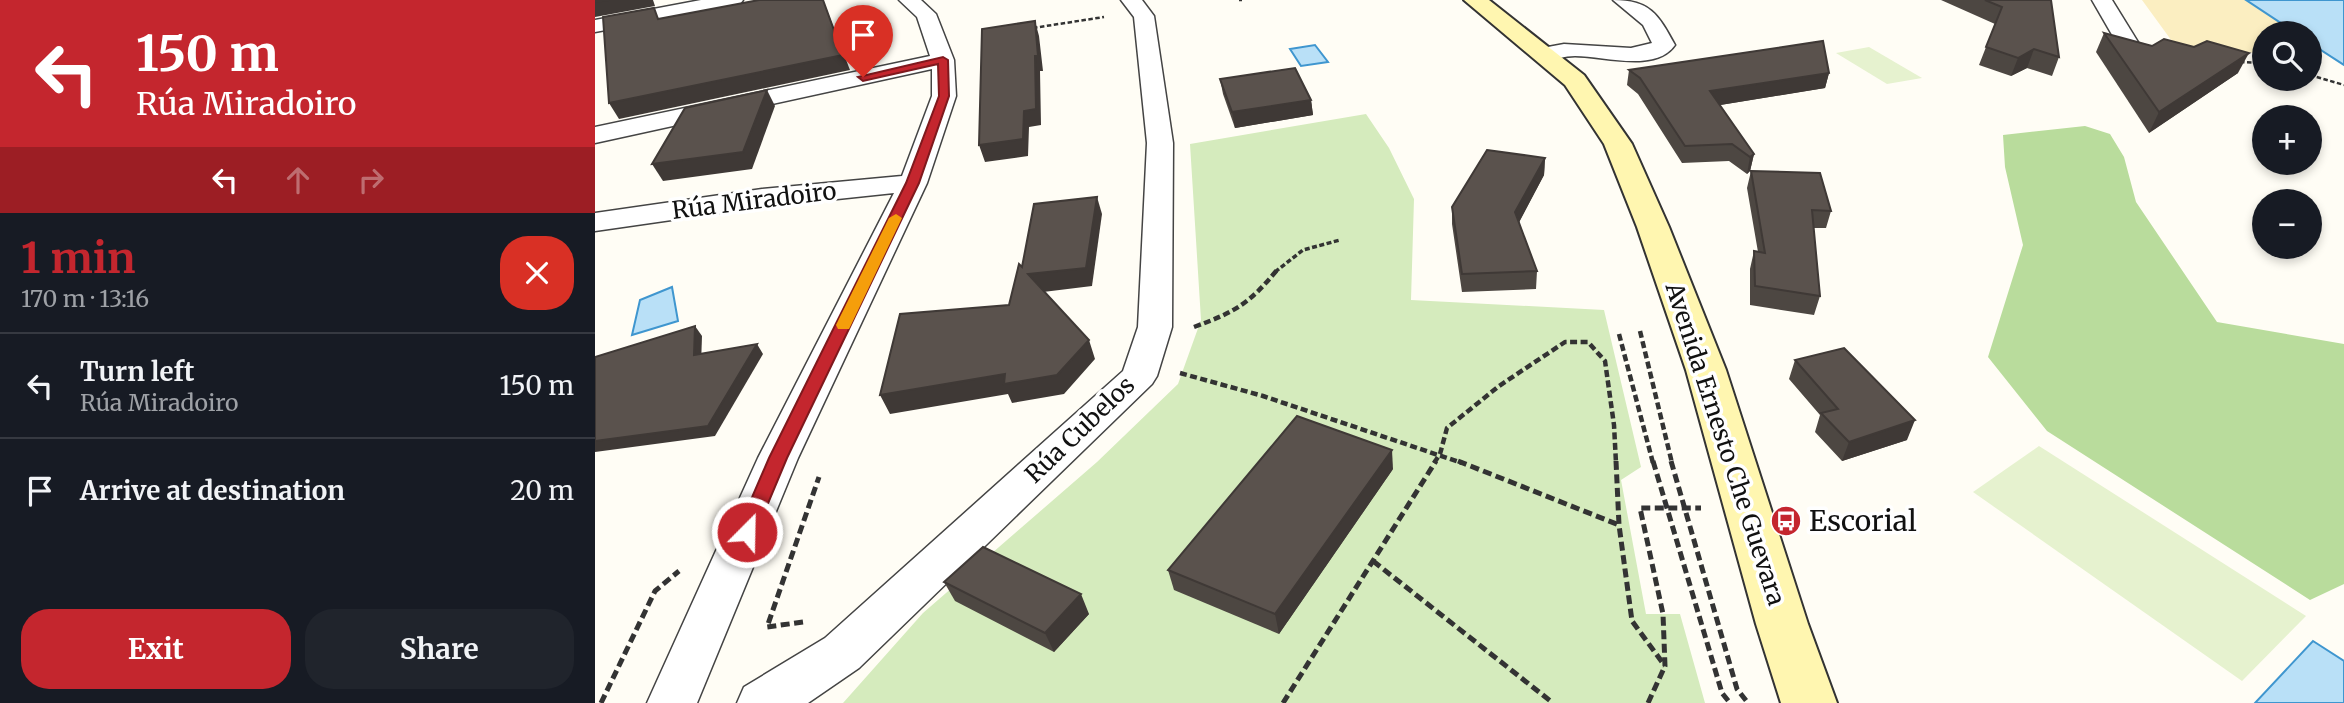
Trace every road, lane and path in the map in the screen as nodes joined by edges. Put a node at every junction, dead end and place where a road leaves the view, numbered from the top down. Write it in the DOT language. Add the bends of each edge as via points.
graph roads {
  1 [pos="733,0"];
  2 [pos="909,0"];
  3 [pos="1475,0"];
  4 [pos="1623,0"];
  5 [pos="2102,0"];
  6 [pos="1121,8"];
  7 [pos="595,26"];
  8 [pos="1027,29"];
  9 [pos="2130,47"];
  10 [pos="1545,54"];
  11 [pos="2238,57"];
  12 [pos="943,60"];
  13 [pos="2252,60"];
  14 [pos="2229,61"];
  15 [pos="2252,62"];
  16 [pos="2322,79"];
  17 [pos="2344,85"];
  18 [pos="595,135"];
  19 [pos="913,183"];
  20 [pos="595,222"];
  21 [pos="1340,240"];
  22 [pos="1640,331"];
  23 [pos="1619,334"];
  24 [pos="1147,349"];
  25 [pos="1440,454"];
  26 [pos="821,471"];
  27 [pos="1665,508"];
  28 [pos="1748,508"];
  29 [pos="1619,525"];
  30 [pos="1373,561"];
  31 [pos="811,621"];
  32 [pos="1665,666"];
  33 [pos="672,703"];
  34 [pos="762,703"];
  35 [pos="1283,703"];
  36 [pos="1553,703"];
  37 [pos="1649,703"];
  38 [pos="1730,703"];
  39 [pos="1748,703"];
  40 [pos="1809,703"];
  1 -- 7 [label="street"];
  2 -- 12 [label="street" via="926,14"];
  3 -- 10 [label="main road, Avenida Ernesto Che Guevara"];
  4 -- 10 [label="street" via="1653,22 1664,45 1636,54"];
  5 -- 9 [label="street"];
  6 -- 8 [label="path"];
  6 -- 24 [label="street, Rúa Cubelos" via="1144,16 1160,144 1155,327"];
  10 -- 28 [label="main road, Avenida Ernesto Che Guevara" via="1575,80 1618,144 1706,370"];
  11 -- 13 [label="path"];
  12 -- 18 [label="street"];
  12 -- 19 [label="street" via="944,96"];
  14 -- 15 [label="path"];
  16 -- 17 [label="path"];
  19 -- 20 [label="street, Rúa Miradoiro"];
  19 -- 33 [label="street" via="778,458"];
  21 -- 24 [label="path" via="1303,250 1233,313"];
  22 -- 39 [label="path" via="1664,436 1737,689"];
  23 -- 27 [label="path"];
  24 -- 25 [label="path" via="1263,396"];
  24 -- 34 [label="street, Rúa Cubelos" via="1139,376 842,653"];
  25 -- 29 [label="path"];
  25 -- 29 [label="path" via="1447,428 1499,386 1565,342 1588,342 1605,361 1614,425"];
  25 -- 30 [label="path"];
  26 -- 31 [label="path" via="767,626"];
  27 -- 28 [label="path"];
  27 -- 32 [label="path" via="1640,508 1664,614"];
  27 -- 38 [label="path" via="1722,693"];
  28 -- 40 [label="main road, Avenida Ernesto Che Guevara"];
  29 -- 32 [label="path" via="1632,621"];
  30 -- 35 [label="path"];
  30 -- 36 [label="path"];
  32 -- 37 [label="path"];
}
